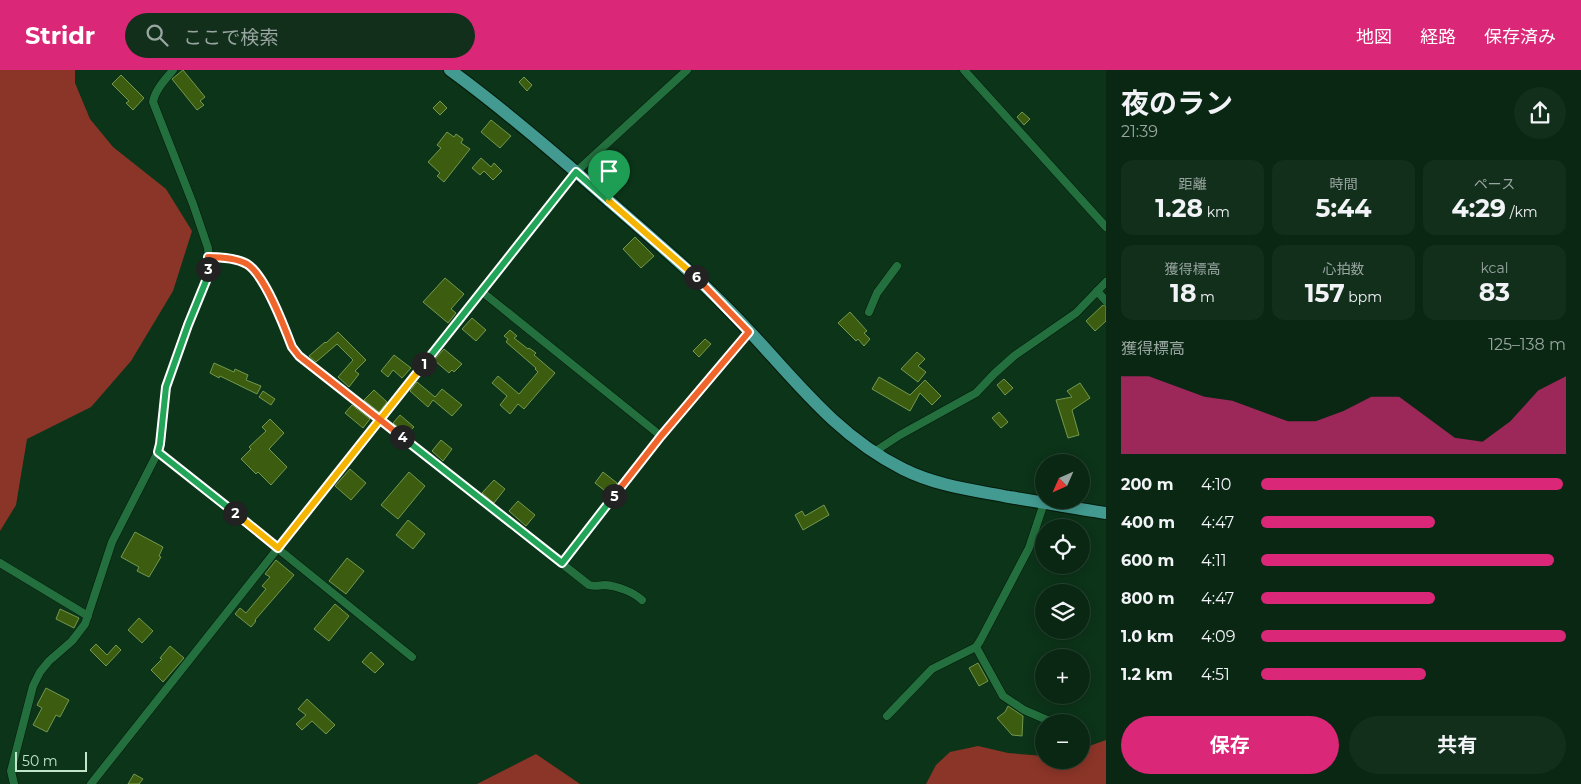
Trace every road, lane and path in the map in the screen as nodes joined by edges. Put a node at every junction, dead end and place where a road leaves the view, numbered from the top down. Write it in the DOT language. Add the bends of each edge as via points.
graph roads {
  1 [pos="172,70"];
  2 [pos="450,70"];
  3 [pos="687,70"];
  4 [pos="964,70"];
  5 [pos="576,172"];
  6 [pos="1106,227"];
  7 [pos="208,257"];
  8 [pos="897,266"];
  9 [pos="1106,282"];
  10 [pos="481,291"];
  11 [pos="1097,292"];
  12 [pos="1106,300"];
  13 [pos="869,312"];
  14 [pos="749,332"];
  15 [pos="379,420"];
  16 [pos="661,436"];
  17 [pos="158,452"];
  18 [pos="874,452"];
  19 [pos="1035,502"];
  20 [pos="1042,509"];
  21 [pos="1078,509"];
  22 [pos="1106,513"];
  23 [pos="278,548"];
  24 [pos="0,563"];
  25 [pos="562,563"];
  26 [pos="642,600"];
  27 [pos="88,616"];
  28 [pos="976,647"];
  29 [pos="412,657"];
  30 [pos="1035,715"];
  31 [pos="887,716"];
  32 [pos="14,784"];
  33 [pos="91,784"];
  1 -- 7 [label="street" via="154,96 156,113 182,173 208,248"];
  2 -- 5 [label="main road"];
  3 -- 5 [label="street"];
  4 -- 6 [label="street"];
  5 -- 10 [label="street"];
  5 -- 14 [label="main road" via="693,274"];
  7 -- 15 [label="street" via="239,261 255,271 299,356"];
  7 -- 17 [label="street" via="208,276 166,387"];
  8 -- 13 [label="street" via="877,293"];
  9 -- 11 [label="street"];
  10 -- 15 [label="street"];
  10 -- 16 [label="street"];
  11 -- 12 [label="street"];
  11 -- 18 [label="street" via="1071,317 1014,356 976,393 900,434"];
  14 -- 16 [label="street"];
  14 -- 18 [label="main road" via="835,423"];
  15 -- 23 [label="street"];
  15 -- 25 [label="street"];
  16 -- 25 [label="street"];
  17 -- 23 [label="street"];
  17 -- 27 [label="street" via="112,542"];
  18 -- 19 [label="main road" via="903,469 937,482"];
  20 -- 28 [label="street" via="1028,548"];
  21 -- 22 [label="main road"];
  23 -- 29 [label="street"];
  23 -- 33 [label="street"];
  24 -- 27 [label="street"];
  25 -- 26 [label="street" via="589,585 616,587"];
  27 -- 32 [label="street" via="81,631 49,661 33,686 11,771"];
  28 -- 30 [label="street" via="1003,696"];
  28 -- 31 [label="street" via="932,669"];
}
